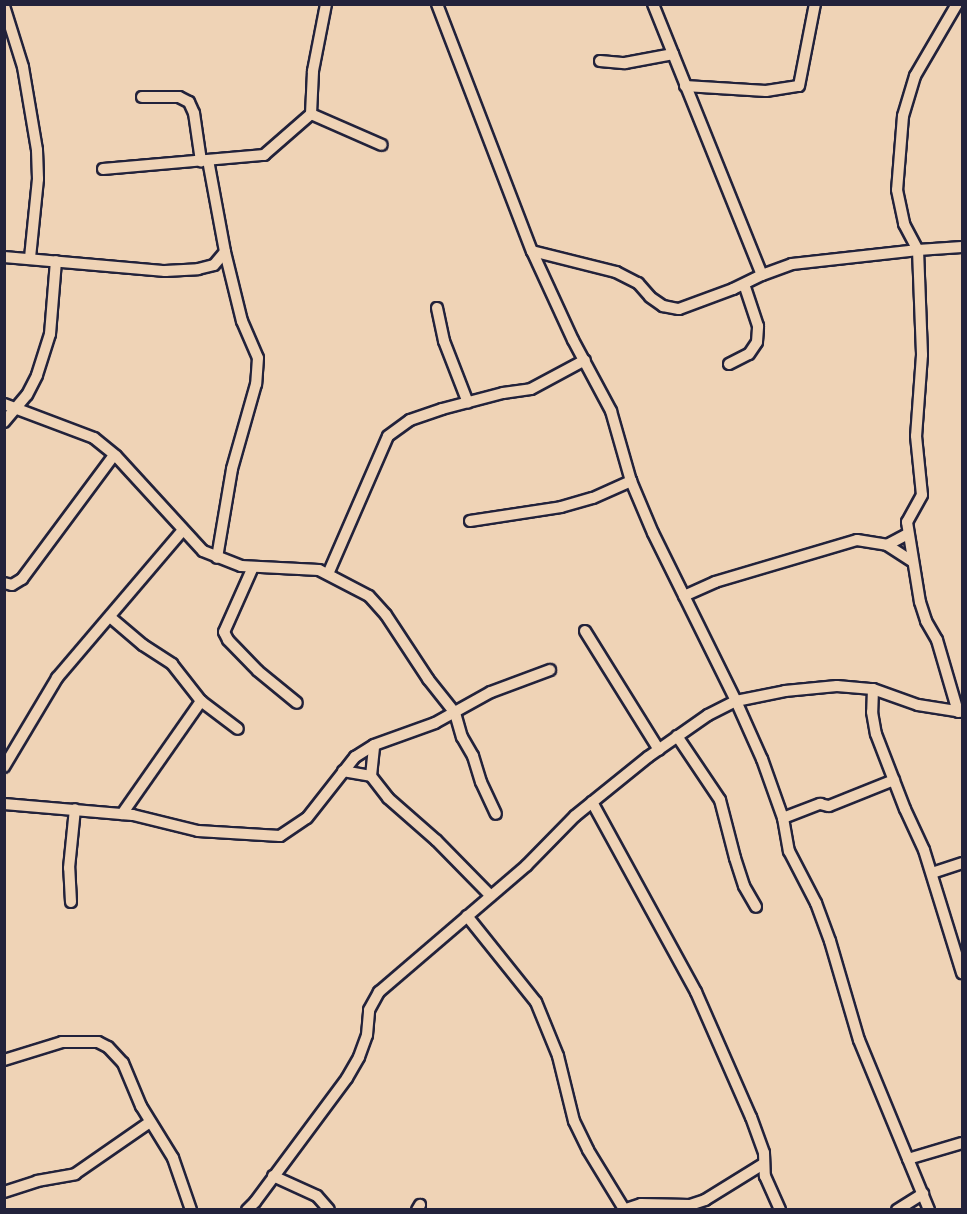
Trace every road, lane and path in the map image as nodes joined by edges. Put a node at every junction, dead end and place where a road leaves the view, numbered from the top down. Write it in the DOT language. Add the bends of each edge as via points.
graph roads {
  1 [pos="326,4"];
  2 [pos="437,4"];
  3 [pos="653,4"];
  4 [pos="815,4"];
  5 [pos="957,4"];
  6 [pos="4,6"];
  7 [pos="673,54"];
  8 [pos="600,61"];
  9 [pos="686,86"];
  10 [pos="142,97"];
  11 [pos="311,114"];
  12 [pos="382,145"];
  13 [pos="204,161"];
  14 [pos="104,169"];
  15 [pos="963,247"];
  16 [pos="918,250"];
  17 [pos="532,251"];
  18 [pos="225,252"];
  19 [pos="4,256"];
  20 [pos="30,258"];
  21 [pos="56,261"];
  22 [pos="762,275"];
  23 [pos="744,284"];
  24 [pos="437,308"];
  25 [pos="585,360"];
  26 [pos="729,364"];
  27 [pos="468,403"];
  28 [pos="4,404"];
  29 [pos="16,409"];
  30 [pos="4,422"];
  31 [pos="114,455"];
  32 [pos="631,481"];
  33 [pos="470,520"];
  34 [pos="183,530"];
  35 [pos="908,534"];
  36 [pos="887,545"];
  37 [pos="217,558"];
  38 [pos="912,561"];
  39 [pos="253,567"];
  40 [pos="328,574"];
  41 [pos="4,583"];
  42 [pos="684,596"];
  43 [pos="110,616"];
  44 [pos="585,631"];
  45 [pos="550,670"];
  46 [pos="873,689"];
  47 [pos="201,701"];
  48 [pos="736,701"];
  49 [pos="297,703"];
  50 [pos="960,712"];
  51 [pos="455,713"];
  52 [pos="238,729"];
  53 [pos="677,736"];
  54 [pos="374,745"];
  55 [pos="659,750"];
  56 [pos="4,767"];
  57 [pos="343,771"];
  58 [pos="371,776"];
  59 [pos="894,780"];
  60 [pos="592,802"];
  61 [pos="4,804"];
  62 [pos="75,809"];
  63 [pos="122,814"];
  64 [pos="496,814"];
  65 [pos="783,818"];
  66 [pos="963,863"];
  67 [pos="932,873"];
  68 [pos="491,896"];
  69 [pos="71,902"];
  70 [pos="756,907"];
  71 [pos="467,916"];
  72 [pos="963,973"];
  73 [pos="4,1060"];
  74 [pos="150,1122"];
  75 [pos="963,1143"];
  76 [pos="908,1159"];
  77 [pos="764,1164"];
  78 [pos="273,1176"];
  79 [pos="4,1192"];
  80 [pos="923,1194"];
  81 [pos="191,1209"];
  82 [pos="247,1209"];
  83 [pos="329,1209"];
  84 [pos="624,1209"];
  85 [pos="780,1209"];
  86 [pos="897,1209"];
  87 [pos="929,1209"];
  1 -- 11 [label="street" via="313,71"];
  2 -- 17 [label="street"];
  3 -- 7 [label="street"];
  4 -- 9 [label="street" via="799,86 766,91"];
  5 -- 16 [label="street" via="915,76 903,116 897,190 904,224"];
  6 -- 20 [label="street" via="22,67 37,150"];
  7 -- 8 [label="street" via="625,63"];
  7 -- 9 [label="street"];
  9 -- 22 [label="street"];
  10 -- 13 [label="street" via="179,97 189,102"];
  11 -- 12 [label="street"];
  11 -- 13 [label="street" via="264,155"];
  13 -- 14 [label="street"];
  13 -- 18 [label="street"];
  15 -- 16 [label="street"];
  16 -- 22 [label="street" via="792,264"];
  16 -- 35 [label="street" via="922,355 916,436 922,495 907,522"];
  17 -- 23 [label="street" via="616,272 638,283 663,306 674,308 703,302"];
  17 -- 25 [label="street"];
  18 -- 21 [label="street" via="214,265 165,271"];
  18 -- 37 [label="street" via="242,321 258,358 256,384 232,469"];
  19 -- 20 [label="street"];
  20 -- 21 [label="street"];
  21 -- 29 [label="street" via="50,334 37,375"];
  22 -- 23 [label="street"];
  23 -- 26 [label="street" via="758,326 757,342 749,354"];
  24 -- 27 [label="street" via="444,341"];
  25 -- 27 [label="street" via="531,389"];
  25 -- 32 [label="street" via="611,411"];
  27 -- 40 [label="street" via="410,420 388,436"];
  28 -- 29 [label="street"];
  29 -- 30 [label="street"];
  29 -- 31 [label="street" via="94,438"];
  31 -- 34 [label="street"];
  31 -- 41 [label="street" via="22,579 12,585"];
  32 -- 33 [label="street" via="561,507"];
  32 -- 42 [label="street"];
  34 -- 37 [label="street" via="203,551"];
  34 -- 43 [label="street"];
  35 -- 36 [label="street"];
  35 -- 38 [label="street"];
  36 -- 38 [label="street"];
  36 -- 42 [label="street" via="857,540 839,544 715,582"];
  37 -- 39 [label="street"];
  38 -- 50 [label="street" via="926,621 937,640"];
  39 -- 40 [label="street" via="319,570"];
  39 -- 49 [label="street" via="224,632 258,671"];
  40 -- 51 [label="street" via="369,597 387,615 428,680"];
  42 -- 48 [label="street"];
  43 -- 47 [label="street" via="172,664"];
  43 -- 56 [label="street" via="57,678"];
  44 -- 55 [label="street"];
  45 -- 51 [label="street" via="491,692"];
  46 -- 48 [label="street" via="837,686"];
  46 -- 50 [label="street" via="918,705"];
  46 -- 59 [label="street" via="876,734"];
  47 -- 52 [label="street"];
  47 -- 63 [label="street"];
  48 -- 53 [label="street"];
  48 -- 65 [label="street"];
  51 -- 54 [label="street"];
  51 -- 64 [label="street" via="480,783"];
  53 -- 55 [label="street"];
  53 -- 70 [label="street" via="720,800 744,886"];
  54 -- 57 [label="street" via="355,757"];
  54 -- 58 [label="street"];
  55 -- 60 [label="street"];
  57 -- 58 [label="street"];
  57 -- 63 [label="street" via="307,818 280,836 198,831"];
  58 -- 68 [label="street" via="388,798"];
  59 -- 65 [label="street" via="829,806 820,804"];
  59 -- 67 [label="street"];
  60 -- 68 [label="street"];
  60 -- 77 [label="street" via="696,992 751,1118"];
  61 -- 62 [label="street"];
  62 -- 63 [label="street"];
  62 -- 69 [label="street" via="69,868"];
  65 -- 76 [label="street" via="789,851 816,903 859,1040"];
  66 -- 67 [label="street"];
  67 -- 72 [label="street"];
  68 -- 71 [label="street"];
  71 -- 78 [label="street" via="379,992 369,1010 367,1035 359,1057"];
  71 -- 84 [label="street" via="536,1002 558,1056 574,1121"];
  73 -- 74 [label="street" via="62,1042 98,1042 123,1063"];
  74 -- 79 [label="street" via="75,1173"];
  74 -- 81 [label="street" via="173,1158"];
  75 -- 76 [label="street"];
  76 -- 80 [label="street"];
  77 -- 84 [label="street" via="690,1205 641,1204"];
  77 -- 85 [label="street" via="765,1176"];
  78 -- 82 [label="street"];
  78 -- 83 [label="street" via="316,1196"];
  80 -- 86 [label="street"];
  80 -- 87 [label="street"];
}
